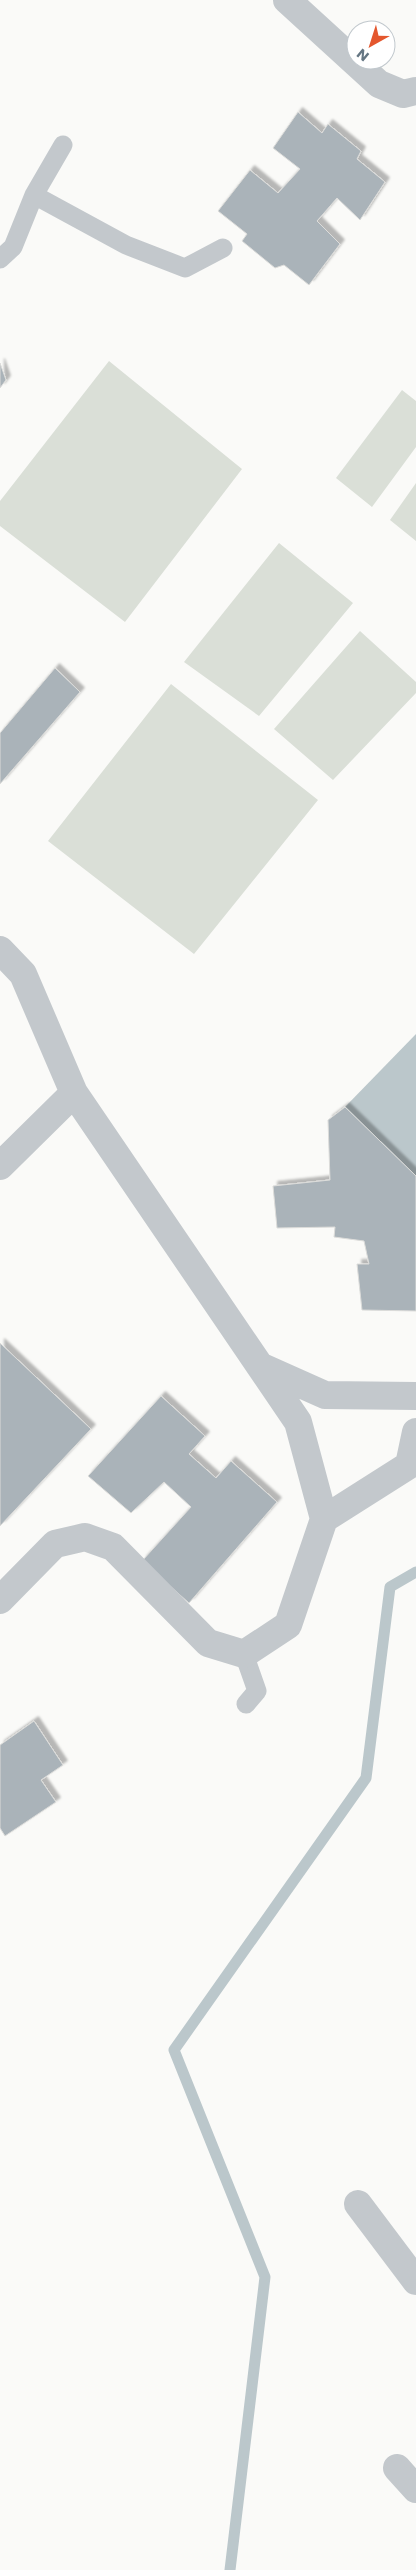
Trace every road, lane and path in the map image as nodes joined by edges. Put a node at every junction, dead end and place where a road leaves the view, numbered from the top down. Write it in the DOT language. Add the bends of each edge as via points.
graph roads {
  1 [pos="287,0"];
  2 [pos="410,93"];
  3 [pos="64,145"];
  4 [pos="34,195"];
  5 [pos="223,248"];
  6 [pos="0,259"];
  7 [pos="0,950"];
  8 [pos="74,1093"];
  9 [pos="0,1166"];
  10 [pos="260,1366"];
  11 [pos="416,1396"];
  12 [pos="416,1432"];
  13 [pos="324,1519"];
  14 [pos="0,1600"];
  15 [pos="244,1654"];
  16 [pos="246,1704"];
  17 [pos="358,2204"];
  18 [pos="416,2281"];
  19 [pos="397,2468"];
  20 [pos="416,2489"];
  1 -- 2 [label="street" via="379,84"];
  3 -- 4 [label="lane"];
  4 -- 5 [label="lane" via="126,245 186,268"];
  4 -- 6 [label="lane" via="12,247"];
  7 -- 8 [label="street" via="23,974"];
  8 -- 9 [label="street"];
  8 -- 10 [label="street"];
  10 -- 11 [label="street" via="325,1394"];
  10 -- 13 [label="street" via="298,1422"];
  12 -- 13 [label="street" via="409,1465"];
  13 -- 15 [label="street" via="288,1625"];
  14 -- 15 [label="street" via="55,1544 86,1538 112,1547 208,1643"];
  15 -- 16 [label="lane" via="257,1691"];
  17 -- 18 [label="street"];
  19 -- 20 [label="street"];
}
